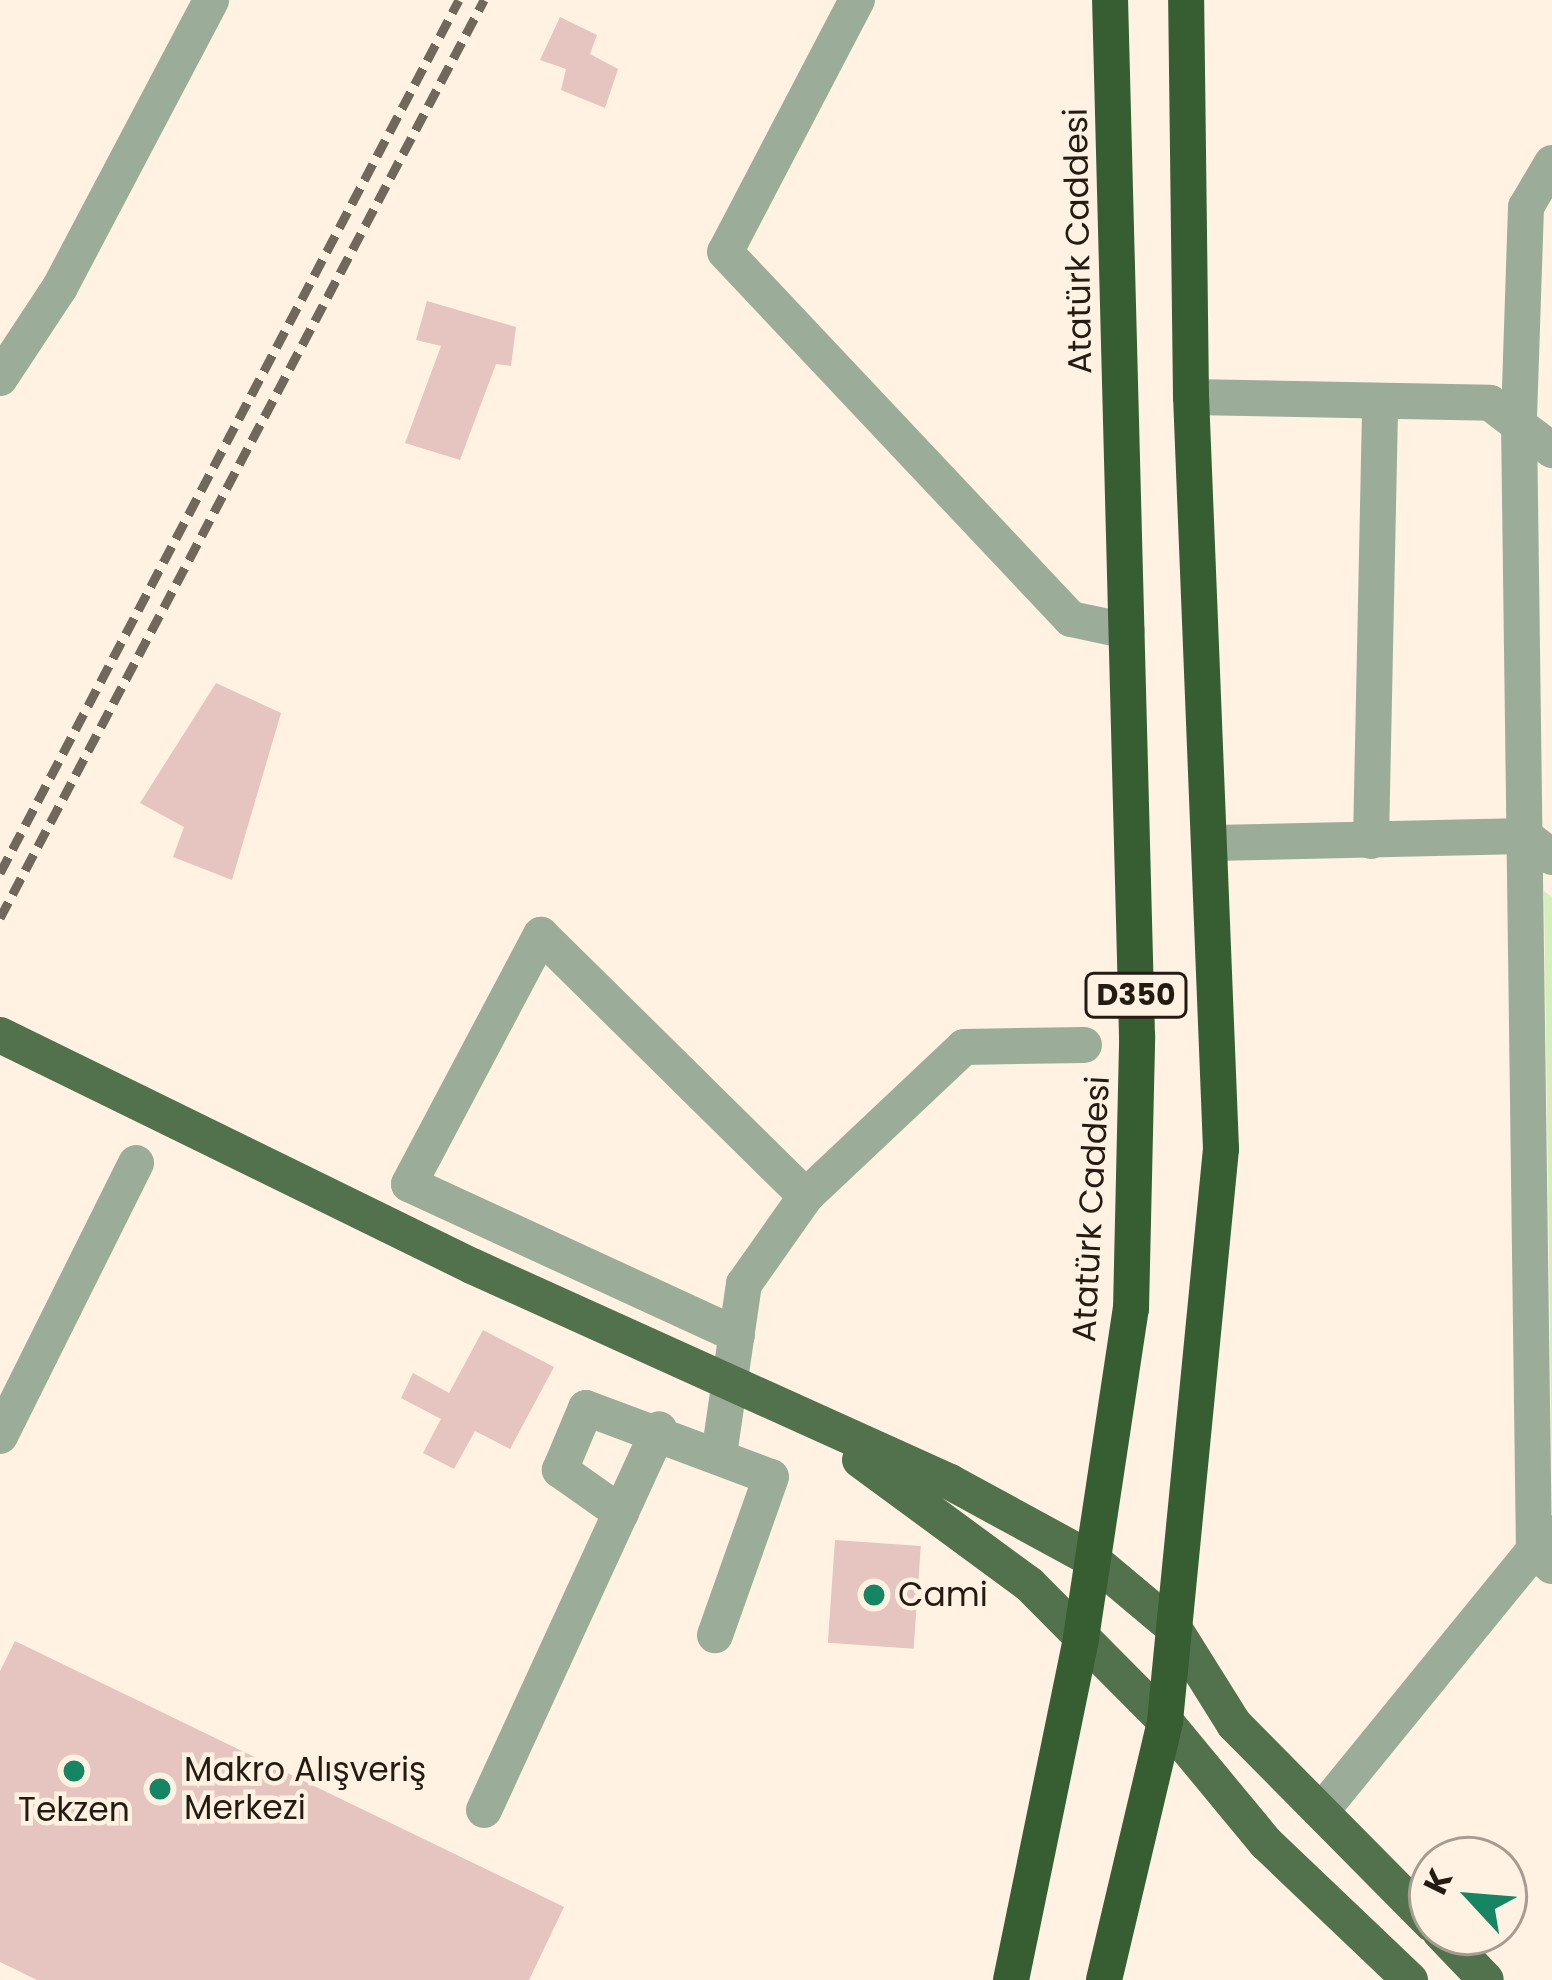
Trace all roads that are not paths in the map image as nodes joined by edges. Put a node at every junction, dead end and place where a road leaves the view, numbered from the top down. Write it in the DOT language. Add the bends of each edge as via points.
graph roads {
  1 [pos="211,0"];
  2 [pos="857,0"];
  3 [pos="1110,0"];
  4 [pos="1186,0"];
  5 [pos="1552,164"];
  6 [pos="0,378"];
  7 [pos="1191,397"];
  8 [pos="1380,401"];
  9 [pos="1519,423"];
  10 [pos="1552,450"];
  11 [pos="1126,631"];
  12 [pos="1371,841"];
  13 [pos="1214,843"];
  14 [pos="1538,847"];
  15 [pos="0,1035"];
  16 [pos="1084,1046"];
  17 [pos="136,1163"];
  18 [pos="806,1196"];
  19 [pos="737,1335"];
  20 [pos="730,1382"];
  21 [pos="778,1403"];
  22 [pos="659,1429"];
  23 [pos="0,1436"];
  24 [pos="719,1455"];
  25 [pos="621,1513"];
  26 [pos="1546,1548"];
  27 [pos="1093,1560"];
  28 [pos="1174,1628"];
  29 [pos="715,1635"];
  30 [pos="1081,1638"];
  31 [pos="1166,1720"];
  32 [pos="1323,1809"];
  33 [pos="484,1810"];
  34 [pos="1408,1899"];
  35 [pos="1463,1956"];
  36 [pos="1011,1980"];
  37 [pos="1104,1980"];
  38 [pos="1410,1980"];
  39 [pos="1486,1980"];
  1 -- 6 [label="street" via="60,287"];
  2 -- 11 [label="street" via="725,252 1070,620"];
  3 -- 11 [label="highway, Atatürk Caddesi / D350"];
  4 -- 7 [label="highway, D350"];
  5 -- 9 [label="street" via="1526,207"];
  7 -- 8 [label="street"];
  7 -- 13 [label="highway, D350"];
  8 -- 9 [label="street" via="1490,404"];
  8 -- 12 [label="street"];
  9 -- 10 [label="street"];
  9 -- 14 [label="street"];
  11 -- 27 [label="highway, Atatürk Caddesi / D350" via="1137,1036 1131,1309"];
  12 -- 13 [label="street"];
  12 -- 14 [label="street"];
  13 -- 28 [label="highway, D350" via="1221,1149"];
  14 -- 26 [label="street"];
  15 -- 20 [label="main road"];
  16 -- 18 [label="street" via="964,1047"];
  17 -- 23 [label="street"];
  18 -- 19 [label="street" via="744,1284"];
  18 -- 19 [label="street" via="541,935 409,1184"];
  19 -- 20 [label="street"];
  20 -- 21 [label="main road"];
  20 -- 24 [label="street"];
  21 -- 27 [label="main road" via="950,1482"];
  21 -- 30 [label="main road" via="950,1521"];
  22 -- 24 [label="street"];
  22 -- 25 [label="street"];
  22 -- 25 [label="street" via="586,1408 560,1470"];
  24 -- 29 [label="street" via="771,1477"];
  25 -- 33 [label="street"];
  26 -- 32 [label="street"];
  27 -- 28 [label="main road"];
  27 -- 30 [label="highway, Atatürk Caddesi / D350"];
  28 -- 31 [label="highway, D350"];
  28 -- 32 [label="main road" via="1234,1724"];
  30 -- 31 [label="main road"];
  30 -- 36 [label="highway, Atatürk Caddesi / D350"];
  31 -- 37 [label="highway, D350"];
  31 -- 38 [label="main road" via="1265,1843"];
  32 -- 34 [label="main road"];
  35 -- 39 [label="main road"];
}
